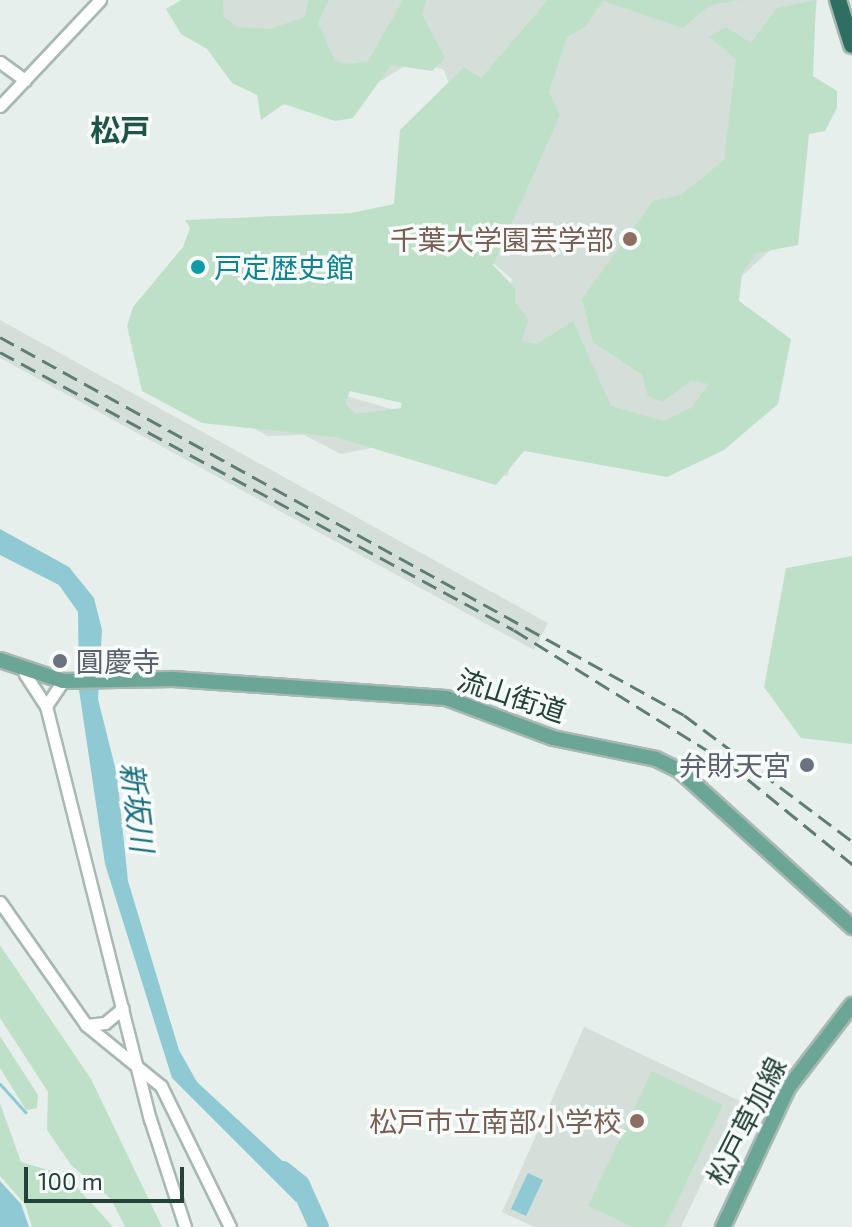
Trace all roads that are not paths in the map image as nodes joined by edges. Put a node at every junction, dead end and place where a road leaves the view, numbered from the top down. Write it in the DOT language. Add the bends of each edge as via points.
graph roads {
  1 [pos="100,0"];
  2 [pos="838,0"];
  3 [pos="852,45"];
  4 [pos="0,62"];
  5 [pos="25,80"];
  6 [pos="0,106"];
  7 [pos="0,660"];
  8 [pos="25,674"];
  9 [pos="70,682"];
  10 [pos="46,706"];
  11 [pos="0,902"];
  12 [pos="852,927"];
  13 [pos="852,1005"];
  14 [pos="123,1008"];
  15 [pos="86,1025"];
  16 [pos="137,1068"];
  17 [pos="185,1227"];
  18 [pos="230,1227"];
  19 [pos="723,1227"];
  1 -- 5 [label="street"];
  2 -- 3 [label="highway"];
  4 -- 5 [label="street"];
  5 -- 6 [label="street"];
  7 -- 8 [label="main road, 流山街道"];
  8 -- 9 [label="main road, 流山街道"];
  8 -- 10 [label="street"];
  9 -- 10 [label="street"];
  9 -- 12 [label="main road, 流山街道" via="173,679 446,698 553,738 656,759 684,775"];
  10 -- 14 [label="street"];
  11 -- 15 [label="street"];
  13 -- 19 [label="main road, 松戸草加線" via="788,1088"];
  14 -- 15 [label="street" via="105,1023"];
  14 -- 16 [label="street"];
  15 -- 16 [label="street"];
  16 -- 17 [label="street"];
  16 -- 18 [label="street" via="161,1086"];
}
